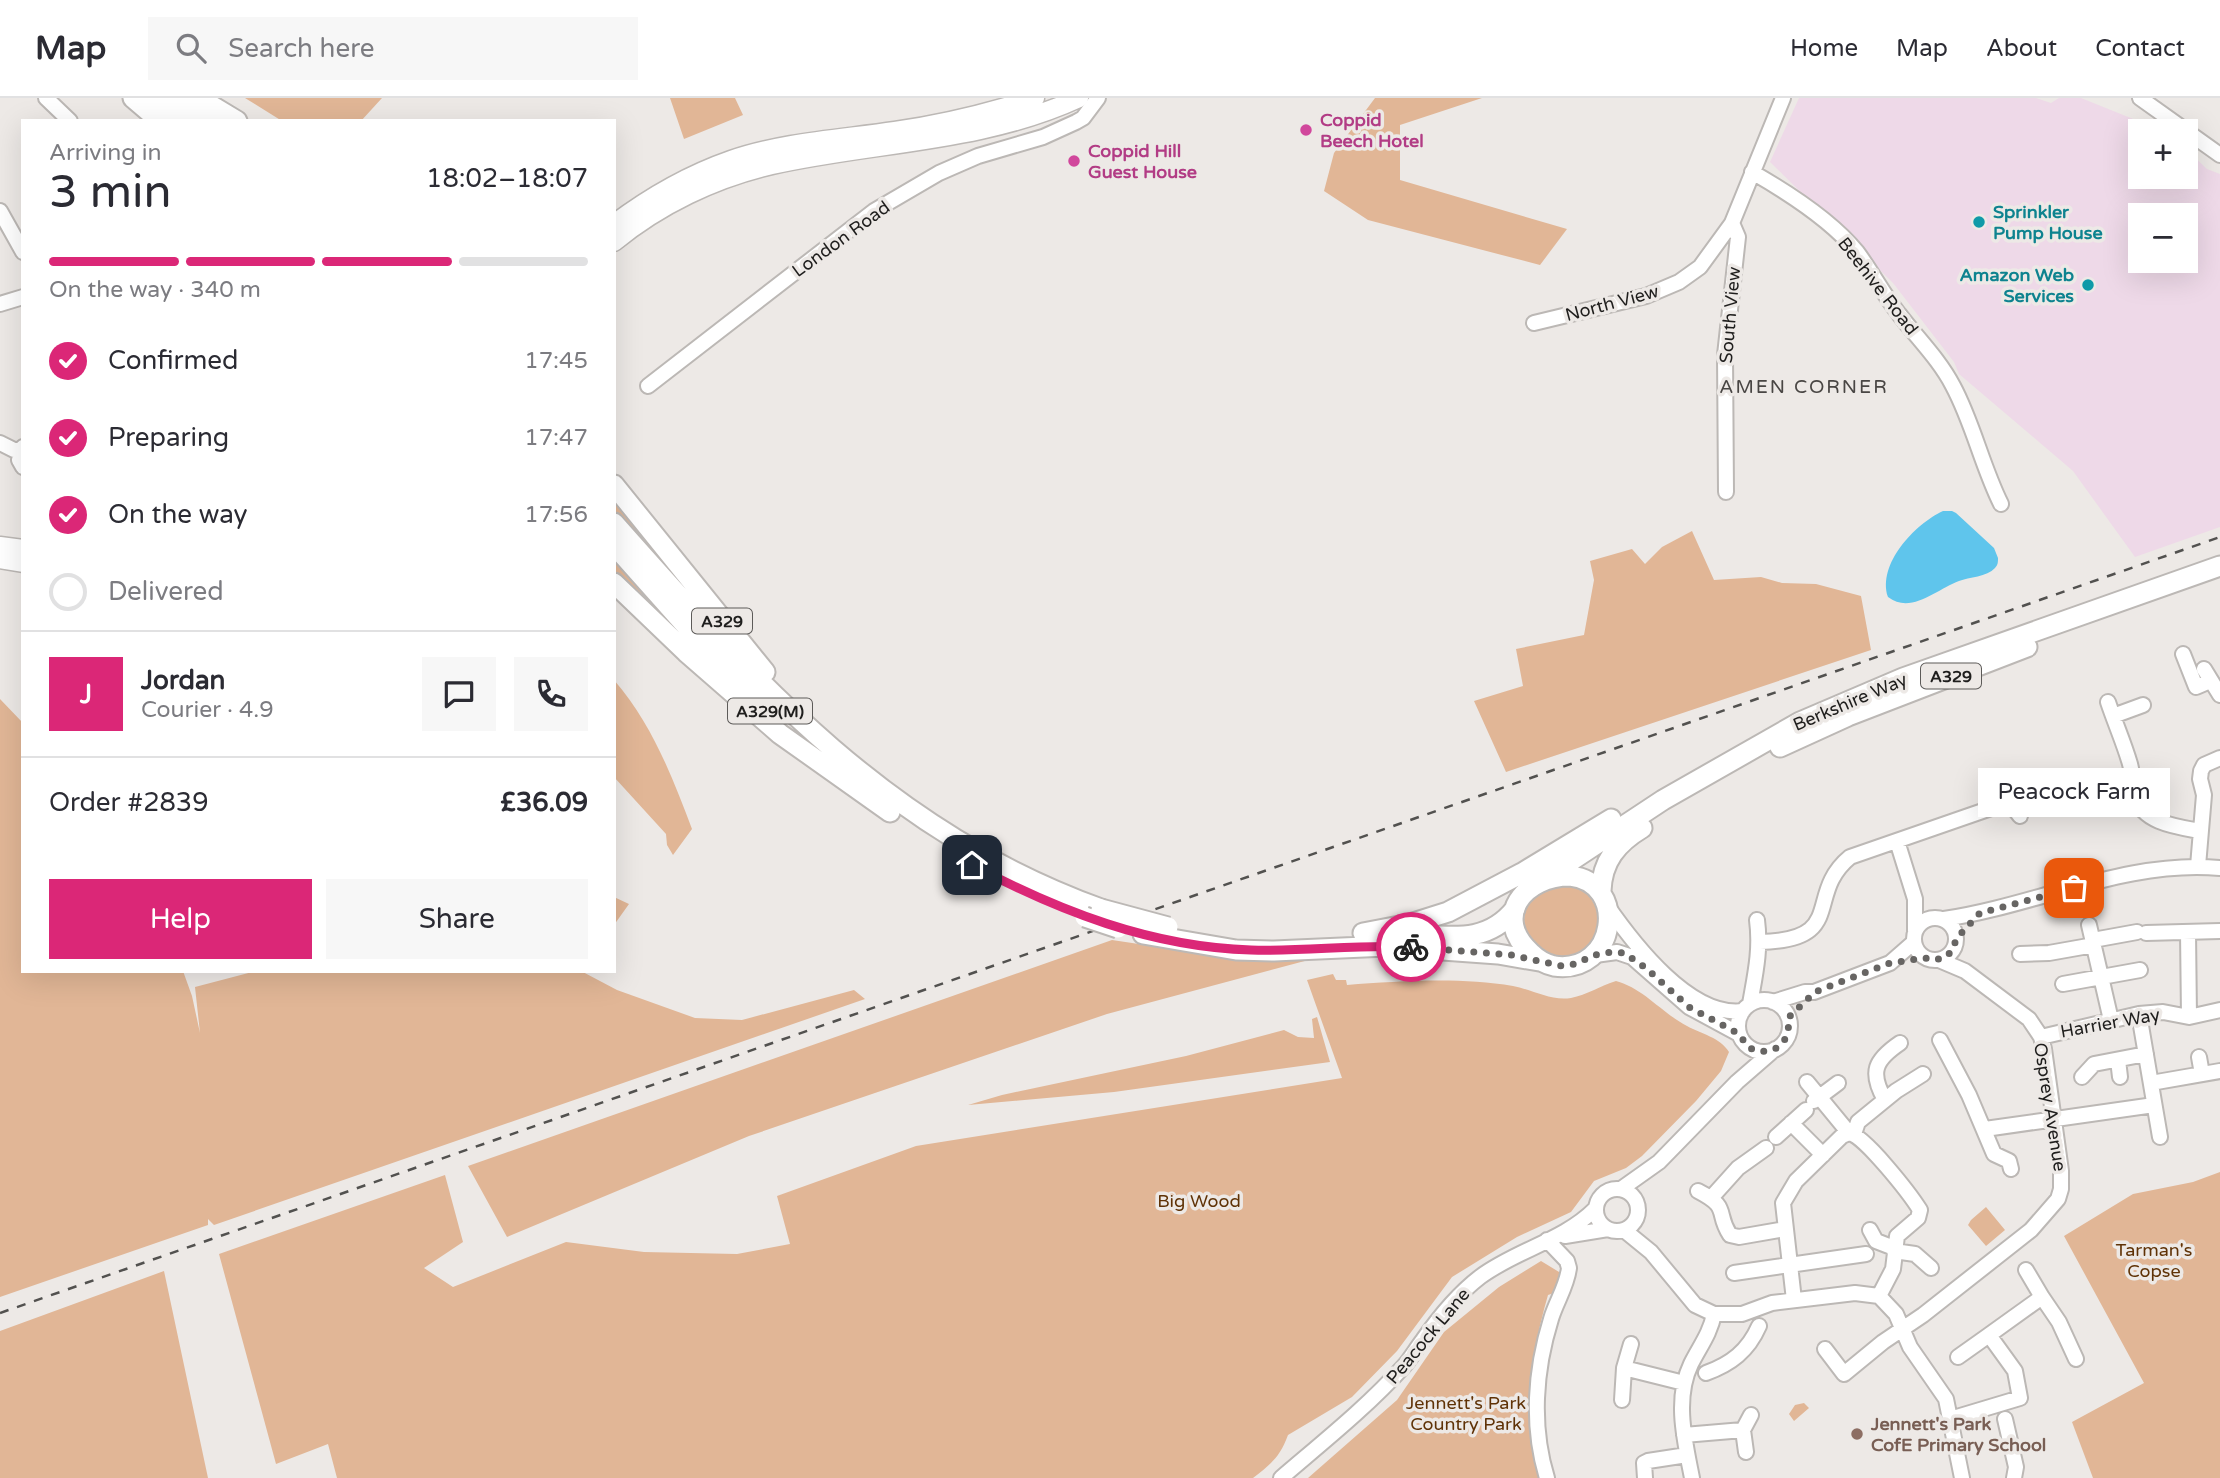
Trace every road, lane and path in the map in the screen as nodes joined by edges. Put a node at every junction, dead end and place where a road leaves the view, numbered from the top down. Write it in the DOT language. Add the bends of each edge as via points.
graph roads {
  1 [pos="46,98"];
  2 [pos="133,98"];
  3 [pos="154,98"];
  4 [pos="178,98"];
  5 [pos="199,98"];
  6 [pos="1079,98"];
  7 [pos="1098,98"];
  8 [pos="1783,98"];
  9 [pos="2140,98"];
  10 [pos="1052,117"];
  11 [pos="68,119"];
  12 [pos="158,119"];
  13 [pos="182,119"];
  14 [pos="205,119"];
  15 [pos="234,119"];
  16 [pos="2220,155"];
  17 [pos="1752,172"];
  18 [pos="0,211"];
  19 [pos="616,223"];
  20 [pos="1732,223"];
  21 [pos="616,240"];
  22 [pos="21,248"];
  23 [pos="21,298"];
  24 [pos="0,304"];
  25 [pos="1534,323"];
  26 [pos="648,386"];
  27 [pos="0,443"];
  28 [pos="21,448"];
  29 [pos="616,487"];
  30 [pos="1726,492"];
  31 [pos="2001,504"];
  32 [pos="616,525"];
  33 [pos="0,546"];
  34 [pos="616,547"];
  35 [pos="21,549"];
  36 [pos="0,559"];
  37 [pos="21,564"];
  38 [pos="2220,566"];
  39 [pos="2220,579"];
  40 [pos="616,585"];
  41 [pos="2183,654"];
  42 [pos="2220,695"];
  43 [pos="2143,705"];
  44 [pos="1800,722"];
  45 [pos="835,752"];
  46 [pos="2220,758"];
  47 [pos="859,789"];
  48 [pos="2020,816"];
  49 [pos="2200,831"];
  50 [pos="1897,841"];
  51 [pos="2198,866"];
  52 [pos="2220,868"];
  53 [pos="1545,878"];
  54 [pos="1603,897"];
  55 [pos="1915,899"];
  56 [pos="1515,909"];
  57 [pos="1093,913"];
  58 [pos="1980,913"];
  59 [pos="1940,918"];
  60 [pos="1757,920"];
  61 [pos="2089,925"];
  62 [pos="2220,931"];
  63 [pos="2188,932"];
  64 [pos="1363,933"];
  65 [pos="1914,937"];
  66 [pos="1760,942"];
  67 [pos="1955,943"];
  68 [pos="2093,943"];
  69 [pos="2020,954"];
  70 [pos="1595,955"];
  71 [pos="1932,959"];
  72 [pos="1539,961"];
  73 [pos="1890,963"];
  74 [pos="2140,970"];
  75 [pos="1965,971"];
  76 [pos="2101,977"];
  77 [pos="1756,979"];
  78 [pos="2063,984"];
  79 [pos="1815,992"];
  80 [pos="1771,1001"];
  81 [pos="1746,1007"];
  82 [pos="2220,1010"];
  83 [pos="2139,1014"];
  84 [pos="2189,1017"];
  85 [pos="1788,1018"];
  86 [pos="2111,1020"];
  87 [pos="2041,1037"];
  88 [pos="1742,1039"];
  89 [pos="1940,1040"];
  90 [pos="1900,1043"];
  91 [pos="1775,1049"];
  92 [pos="2146,1054"];
  93 [pos="2199,1057"];
  94 [pos="2118,1060"];
  95 [pos="2220,1071"];
  96 [pos="1923,1074"];
  97 [pos="2202,1074"];
  98 [pos="2082,1077"];
  99 [pos="2120,1077"];
  100 [pos="1737,1082"];
  101 [pos="1807,1082"];
  102 [pos="1838,1083"];
  103 [pos="2151,1083"];
  104 [pos="1885,1100"];
  105 [pos="1811,1104"];
  106 [pos="2154,1105"];
  107 [pos="2054,1120"];
  108 [pos="1791,1123"];
  109 [pos="1985,1129"];
  110 [pos="1852,1133"];
  111 [pos="2160,1137"];
  112 [pos="1823,1156"];
  113 [pos="1660,1162"];
  114 [pos="2011,1169"];
  115 [pos="1621,1189"];
  116 [pos="1637,1207"];
  117 [pos="1595,1209"];
  118 [pos="1608,1229"];
  119 [pos="1786,1229"];
  120 [pos="1624,1230"];
  121 [pos="1870,1230"];
  122 [pos="1550,1239"];
  123 [pos="1894,1250"];
  124 [pos="1651,1252"];
  125 [pos="1866,1254"];
  126 [pos="1790,1265"];
  127 [pos="1931,1268"];
  128 [pos="2025,1270"];
  129 [pos="1734,1273"];
  130 [pos="1879,1296"];
  131 [pos="2042,1297"];
  132 [pos="1794,1300"];
  133 [pos="1714,1314"];
  134 [pos="1759,1326"];
  135 [pos="1902,1329"];
  136 [pos="1989,1335"];
  137 [pos="1631,1344"];
  138 [pos="1702,1349"];
  139 [pos="1825,1349"];
  140 [pos="1958,1357"];
  141 [pos="2076,1359"];
  142 [pos="1625,1368"];
  143 [pos="1684,1383"];
  144 [pos="1622,1400"];
  145 [pos="2003,1412"];
  146 [pos="1751,1415"];
  147 [pos="1950,1419"];
  148 [pos="1743,1430"];
  149 [pos="1685,1435"];
  150 [pos="1746,1452"];
  151 [pos="1687,1455"];
  152 [pos="1281,1478"];
  153 [pos="1547,1478"];
  154 [pos="1645,1478"];
  155 [pos="1692,1478"];
  156 [pos="1962,1478"];
  157 [pos="2014,1478"];
  1 -- 11 [label="street"];
  2 -- 12 [label="highway"];
  3 -- 13 [label="highway"];
  4 -- 14 [label="highway"];
  5 -- 15 [label="highway"];
  6 -- 10 [label="main road, London Road"];
  7 -- 10 [label="street, London Road" via="1083,118"];
  8 -- 17 [label="street"];
  9 -- 16 [label="street"];
  10 -- 19 [label="main road, London Road" via="946,123 734,159 679,182"];
  10 -- 21 [label="main road, London Road" via="741,173 674,202"];
  10 -- 26 [label="street, London Road" via="1026,142 939,173 874,211"];
  17 -- 20 [label="street, North View"];
  17 -- 31 [label="street, Beehive Road" via="1821,219 1857,252 1954,387"];
  18 -- 22 [label="street"];
  20 -- 25 [label="street, North View" via="1710,256 1679,282 1646,296"];
  20 -- 30 [label="street, South View" via="1738,237 1725,355"];
  23 -- 24 [label="street"];
  27 -- 28 [label="street"];
  29 -- 45 [label="highway, A329"];
  32 -- 45 [label="highway, A329(M)" via="736,659"];
  33 -- 35 [label="main road"];
  34 -- 47 [label="highway, A329(M)" via="744,687"];
  36 -- 37 [label="main road"];
  38 -- 44 [label="highway, Berkshire Way / A329" via="1903,678"];
  39 -- 54 [label="highway, Berkshire Way / A329" via="2053,637 1779,747 1725,775 1627,838 1609,858 1603,873"];
  40 -- 47 [label="highway, A329" via="780,734"];
  41 -- 42 [label="street" via="2196,687 2207,675"];
  43 -- 49 [label="street" via="2111,709 2130,762 2136,799 2153,818"];
  44 -- 53 [label="highway, Berkshire Way / A329" via="1663,800"];
  44 -- 64 [label="highway, A329" via="1698,768 1448,912"];
  45 -- 57 [label="highway, A329" via="899,803 965,846"];
  46 -- 49 [label="street" via="2201,771"];
  47 -- 57 [label="highway, A329" via="972,865 1025,892"];
  48 -- 50 [label="street" via="2014,808 2000,805"];
  49 -- 51 [label="street"];
  50 -- 55 [label="street"];
  50 -- 66 [label="street" via="1850,857 1836,870 1820,918 1810,931 1792,939"];
  51 -- 52 [label="street"];
  51 -- 58 [label="street" via="2122,877"];
  53 -- 54 [label="highway" via="1577,876 1589,880"];
  53 -- 56 [label="highway, A329" via="1529,888"];
  54 -- 70 [label="highway, A329" via="1607,934"];
  54 -- 81 [label="street" via="1641,949 1690,995 1715,1009 1730,1012"];
  55 -- 59 [label="street"];
  55 -- 65 [label="street"];
  56 -- 64 [label="highway, A329" via="1497,927 1476,936"];
  56 -- 72 [label="highway" via="1518,937"];
  57 -- 64 [label="highway, A329, bridge" via="1259,938"];
  57 -- 72 [label="highway, A329, bridge" via="1143,934 1236,950 1387,946"];
  58 -- 59 [label="street"];
  58 -- 67 [label="street"];
  59 -- 65 [label="street" via="1922,921"];
  59 -- 67 [label="street" via="1954,928"];
  60 -- 66 [label="street"];
  61 -- 68 [label="street"];
  62 -- 63 [label="street"];
  63 -- 68 [label="street" via="2141,932"];
  63 -- 84 [label="street"];
  65 -- 71 [label="street" via="1918,952"];
  65 -- 73 [label="street"];
  66 -- 77 [label="street"];
  67 -- 71 [label="street" via="1950,954"];
  67 -- 75 [label="street, Osprey Avenue"];
  68 -- 69 [label="street"];
  68 -- 76 [label="street"];
  70 -- 72 [label="highway, A329" via="1568,966"];
  70 -- 88 [label="street" via="1617,952 1632,957 1689,1007"];
  71 -- 73 [label="street"];
  71 -- 75 [label="street, Osprey Avenue"];
  73 -- 79 [label="street"];
  74 -- 76 [label="street"];
  75 -- 87 [label="street, Osprey Avenue" via="2029,1019"];
  76 -- 78 [label="street"];
  76 -- 86 [label="street"];
  77 -- 80 [label="street"];
  77 -- 81 [label="street"];
  79 -- 80 [label="street"];
  79 -- 85 [label="street"];
  80 -- 81 [label="street" via="1760,1000"];
  80 -- 85 [label="street" via="1782,1007"];
  81 -- 88 [label="street" via="1738,1025"];
  82 -- 84 [label="street, Harrier Way"];
  83 -- 84 [label="street, Harrier Way"];
  83 -- 86 [label="street, Harrier Way"];
  83 -- 92 [label="street"];
  85 -- 91 [label="street" via="1788,1035"];
  86 -- 87 [label="street, Harrier Way"];
  87 -- 107 [label="street, Osprey Avenue"];
  88 -- 91 [label="street" via="1757,1051"];
  88 -- 100 [label="street" via="1745,1062"];
  89 -- 109 [label="street"];
  90 -- 104 [label="street" via="1882,1055 1877,1068 1876,1084"];
  91 -- 100 [label="street"];
  92 -- 94 [label="street"];
  92 -- 103 [label="street"];
  93 -- 97 [label="street"];
  94 -- 98 [label="street" via="2094,1064"];
  94 -- 99 [label="street"];
  95 -- 97 [label="street"];
  96 -- 104 [label="street"];
  97 -- 103 [label="street"];
  100 -- 113 [label="street"];
  101 -- 105 [label="street"];
  102 -- 105 [label="street"];
  103 -- 106 [label="street"];
  104 -- 110 [label="street" via="1858,1122"];
  105 -- 108 [label="street"];
  105 -- 110 [label="street"];
  106 -- 107 [label="street"];
  106 -- 111 [label="street"];
  107 -- 109 [label="street"];
  107 -- 135 [label="street, Osprey Avenue" via="2061,1189 2054,1205 2031,1230"];
  108 -- 112 [label="street"];
  108 -- 119 [label="street" via="1704,1194 1722,1209 1730,1235"];
  109 -- 114 [label="street" via="1994,1154 2009,1161"];
  110 -- 112 [label="street" via="1842,1136"];
  110 -- 123 [label="street" via="1920,1210 1918,1218 1900,1232"];
  112 -- 119 [label="street" via="1787,1193 1783,1203"];
  113 -- 115 [label="street"];
  113 -- 116 [label="street"];
  115 -- 116 [label="street" via="1628,1191"];
  115 -- 117 [label="street" via="1604,1193"];
  116 -- 120 [label="street" via="1633,1224"];
  116 -- 124 [label="street"];
  117 -- 118 [label="street" via="1598,1221"];
  117 -- 122 [label="street, Peacock Lane"];
  118 -- 120 [label="street"];
  118 -- 122 [label="street, Peacock Lane"];
  119 -- 126 [label="street"];
  120 -- 124 [label="street"];
  121 -- 123 [label="street" via="1875,1241"];
  122 -- 152 [label="street, Peacock Lane" via="1509,1259 1463,1292 1383,1389"];
  122 -- 153 [label="street" via="1569,1268 1549,1327 1538,1387 1538,1437"];
  123 -- 127 [label="street" via="1915,1254"];
  123 -- 130 [label="street" via="1893,1269"];
  124 -- 133 [label="street" via="1695,1305"];
  125 -- 126 [label="street"];
  126 -- 129 [label="street"];
  126 -- 132 [label="street"];
  128 -- 131 [label="street"];
  130 -- 132 [label="street" via="1855,1293"];
  130 -- 135 [label="street" via="1896,1314"];
  131 -- 136 [label="street"];
  131 -- 141 [label="street"];
  132 -- 133 [label="street" via="1742,1314"];
  133 -- 138 [label="street"];
  134 -- 138 [label="street" via="1741,1355 1713,1371"];
  135 -- 139 [label="street, Osprey Avenue" via="1844,1374"];
  135 -- 147 [label="street" via="1941,1391"];
  136 -- 140 [label="street"];
  136 -- 145 [label="street" via="2015,1371 2021,1394"];
  137 -- 142 [label="street"];
  138 -- 143 [label="street"];
  142 -- 143 [label="street"];
  142 -- 144 [label="street"];
  143 -- 149 [label="street"];
  145 -- 147 [label="street"];
  145 -- 157 [label="street" via="2016,1467"];
  146 -- 148 [label="street"];
  147 -- 156 [label="street"];
  148 -- 149 [label="street"];
  148 -- 150 [label="street"];
  149 -- 151 [label="street"];
  151 -- 154 [label="street" via="1647,1461"];
  151 -- 155 [label="street"];
}
